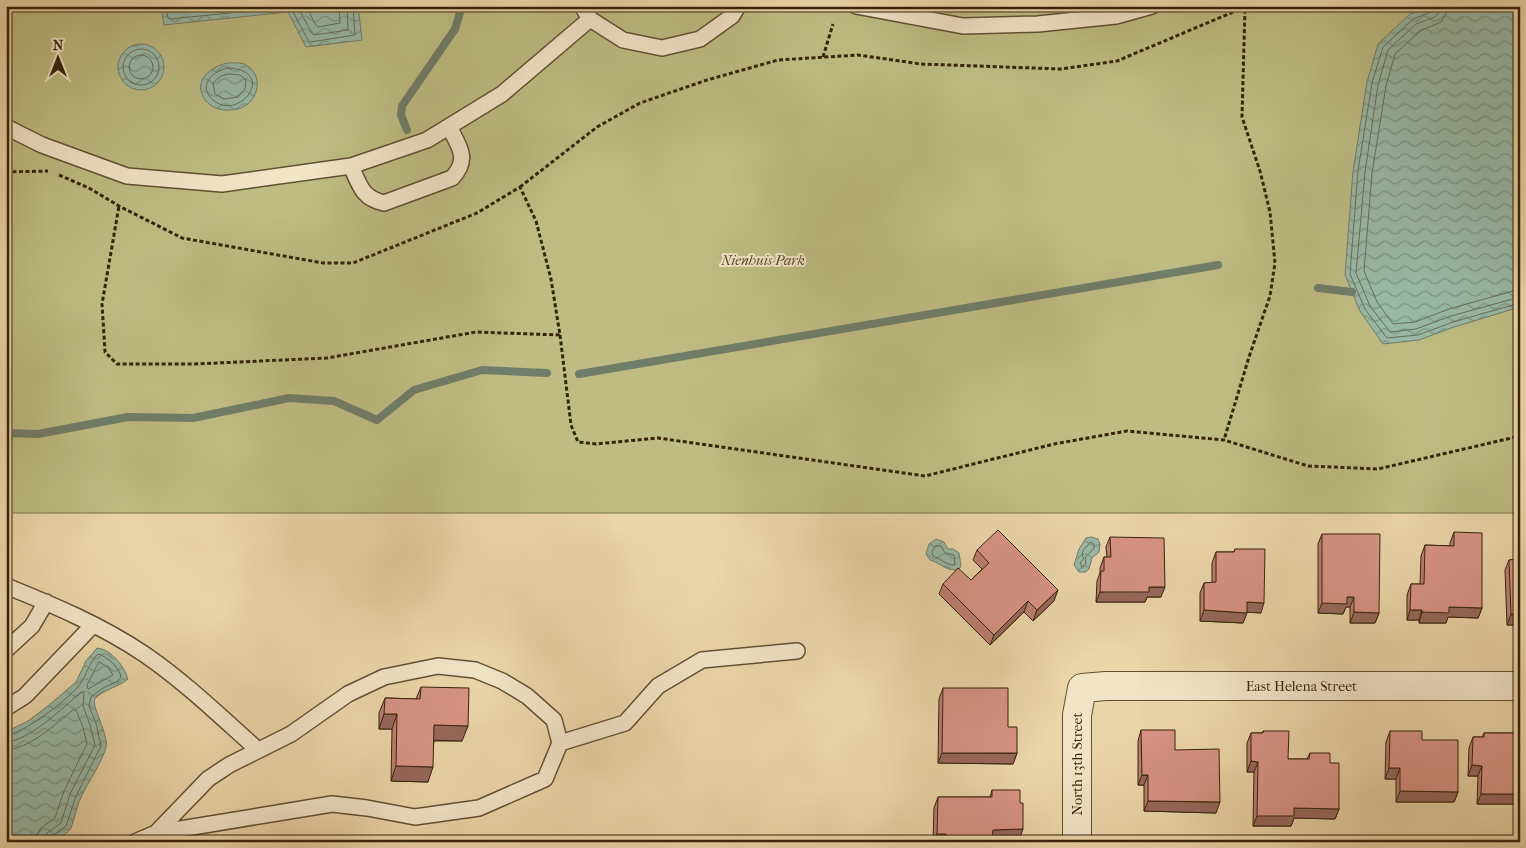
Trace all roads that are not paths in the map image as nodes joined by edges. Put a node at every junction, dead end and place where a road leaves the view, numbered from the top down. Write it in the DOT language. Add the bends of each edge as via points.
graph roads {
  1 [pos="738,6"];
  2 [pos="1152,6"];
  3 [pos="864,7"];
  4 [pos="586,12"];
  5 [pos="6,127"];
  6 [pos="449,127"];
  7 [pos="351,166"];
  8 [pos="6,586"];
  9 [pos="46,602"];
  10 [pos="93,625"];
  11 [pos="6,650"];
  12 [pos="797,651"];
  13 [pos="1520,686"];
  14 [pos="1082,688"];
  15 [pos="6,708"];
  16 [pos="560,743"];
  17 [pos="258,750"];
  18 [pos="156,833"];
  19 [pos="135,842"];
  20 [pos="1076,842"];
  1 -- 4 [label="lane" via="732,16 700,39 662,48 623,40"];
  2 -- 3 [label="lane" via="1116,16 1038,24 963,26"];
  4 -- 6 [label="lane" via="502,94"];
  5 -- 7 [label="lane" via="42,145 127,176 222,184"];
  6 -- 7 [label="lane" via="426,140"];
  6 -- 7 [label="lane" via="462,154 460,170 452,178 384,203 363,193"];
  8 -- 9 [label="lane"];
  9 -- 10 [label="lane"];
  9 -- 11 [label="lane" via="32,626"];
  10 -- 15 [label="lane" via="25,696"];
  10 -- 17 [label="lane" via="143,654 200,698"];
  12 -- 16 [label="lane" via="702,660 658,686 625,723"];
  13 -- 14 [label="street, East Helena Street"];
  14 -- 20 [label="street, North 13th Street" via="1076,714"];
  16 -- 17 [label="lane" via="554,720 528,696 475,670 438,666 384,677 348,694 291,734"];
  16 -- 18 [label="lane" via="545,779 480,808 415,817 332,804"];
  17 -- 18 [label="lane" via="208,779"];
  18 -- 19 [label="lane"];
}
